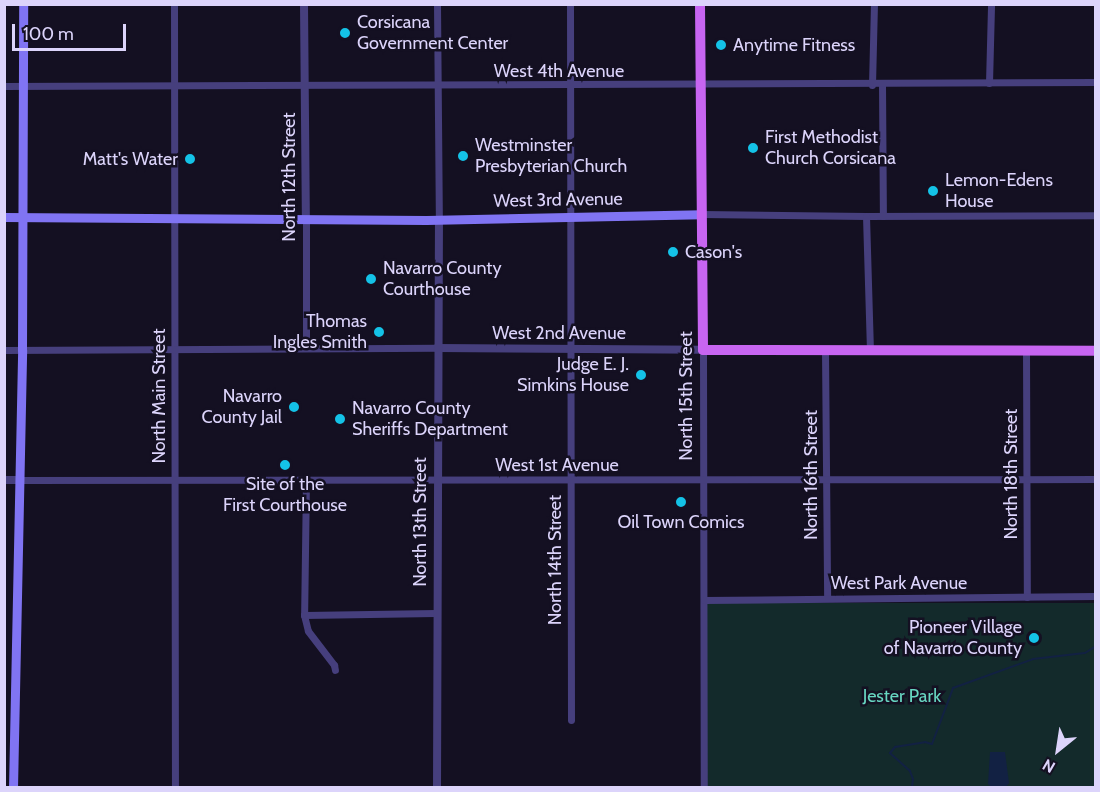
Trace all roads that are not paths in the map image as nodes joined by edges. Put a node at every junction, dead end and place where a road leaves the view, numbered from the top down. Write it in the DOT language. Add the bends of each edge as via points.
graph roads {
  1 [pos="23,4"];
  2 [pos="174,4"];
  3 [pos="304,4"];
  4 [pos="437,4"];
  5 [pos="570,4"];
  6 [pos="700,4"];
  7 [pos="874,4"];
  8 [pos="991,4"];
  9 [pos="1095,82"];
  10 [pos="989,83"];
  11 [pos="882,84"];
  12 [pos="174,85"];
  13 [pos="872,85"];
  14 [pos="4,86"];
  15 [pos="23,86"];
  16 [pos="305,86"];
  17 [pos="436,86"];
  18 [pos="570,86"];
  19 [pos="700,86"];
  20 [pos="701,214"];
  21 [pos="1095,215"];
  22 [pos="866,216"];
  23 [pos="883,216"];
  24 [pos="4,217"];
  25 [pos="570,217"];
  26 [pos="21,218"];
  27 [pos="173,218"];
  28 [pos="306,219"];
  29 [pos="439,219"];
  30 [pos="174,348"];
  31 [pos="306,348"];
  32 [pos="437,348"];
  33 [pos="570,349"];
  34 [pos="4,350"];
  35 [pos="22,350"];
  36 [pos="703,350"];
  37 [pos="825,351"];
  38 [pos="870,351"];
  39 [pos="1026,351"];
  40 [pos="1095,351"];
  41 [pos="1026,479"];
  42 [pos="1095,479"];
  43 [pos="4,480"];
  44 [pos="18,480"];
  45 [pos="174,480"];
  46 [pos="306,480"];
  47 [pos="438,480"];
  48 [pos="570,480"];
  49 [pos="703,480"];
  50 [pos="826,480"];
  51 [pos="1095,596"];
  52 [pos="1027,597"];
  53 [pos="827,598"];
  54 [pos="704,600"];
  55 [pos="436,613"];
  56 [pos="304,615"];
  57 [pos="335,670"];
  58 [pos="571,720"];
  59 [pos="13,788"];
  60 [pos="175,788"];
  61 [pos="437,788"];
  62 [pos="704,788"];
  1 -- 15 [label="main road"];
  2 -- 12 [label="street, North Main Street"];
  3 -- 16 [label="street, North 12th Street"];
  4 -- 17 [label="street, North 13th Street"];
  5 -- 18 [label="street, North 14th Street"];
  6 -- 19 [label="main road, North 15th Street"];
  7 -- 13 [label="street"];
  8 -- 10 [label="street"];
  9 -- 10 [label="street, West 4th Avenue"];
  10 -- 11 [label="street, West 4th Avenue"];
  11 -- 13 [label="street, West 4th Avenue"];
  11 -- 23 [label="street"];
  12 -- 15 [label="street, West 4th Avenue"];
  12 -- 16 [label="street, West 4th Avenue"];
  12 -- 27 [label="street, North Main Street"];
  13 -- 19 [label="street, West 4th Avenue"];
  14 -- 15 [label="street, West 4th Avenue"];
  15 -- 26 [label="main road"];
  16 -- 17 [label="street, West 4th Avenue"];
  16 -- 28 [label="street, North 12th Street"];
  17 -- 18 [label="street, West 4th Avenue"];
  17 -- 29 [label="street, North 13th Street"];
  18 -- 19 [label="street, West 4th Avenue"];
  18 -- 25 [label="street, North 14th Street"];
  19 -- 20 [label="main road, North 15th Street"];
  20 -- 22 [label="street, West 3rd Avenue"];
  20 -- 25 [label="main road, West 3rd Avenue"];
  20 -- 36 [label="main road, North 15th Street"];
  21 -- 23 [label="street, West 3rd Avenue"];
  22 -- 23 [label="street, West 3rd Avenue"];
  22 -- 38 [label="street"];
  24 -- 26 [label="main road, West 3rd Avenue"];
  25 -- 29 [label="main road, West 3rd Avenue"];
  25 -- 33 [label="street, North 14th Street"];
  26 -- 27 [label="main road, West 3rd Avenue"];
  26 -- 35 [label="main road"];
  27 -- 28 [label="main road, West 3rd Avenue"];
  27 -- 30 [label="street, North Main Street"];
  28 -- 29 [label="main road, West 3rd Avenue"];
  28 -- 31 [label="street, North 12th Street"];
  29 -- 32 [label="street, North 13th Street"];
  30 -- 31 [label="street, West 2nd Avenue"];
  30 -- 35 [label="street, West 2nd Avenue"];
  30 -- 45 [label="street, North Main Street"];
  31 -- 32 [label="street, West 2nd Avenue"];
  32 -- 33 [label="street, West 2nd Avenue"];
  32 -- 47 [label="street, North 13th Street"];
  33 -- 36 [label="street, West 2nd Avenue"];
  33 -- 48 [label="street, North 14th Street"];
  34 -- 35 [label="street, West 2nd Avenue"];
  35 -- 44 [label="main road"];
  36 -- 37 [label="main road, West 2nd Avenue"];
  36 -- 49 [label="street, North 15th Street"];
  37 -- 38 [label="main road, West 2nd Avenue"];
  37 -- 50 [label="street, North 16th Street"];
  38 -- 39 [label="main road, West 2nd Avenue"];
  39 -- 40 [label="main road, West 2nd Avenue"];
  39 -- 41 [label="street, North 18th Street"];
  41 -- 42 [label="street, West 1st Avenue"];
  41 -- 50 [label="street, West 1st Avenue"];
  41 -- 52 [label="street, North 18th Street"];
  43 -- 44 [label="street"];
  44 -- 45 [label="street, West 1st Avenue"];
  44 -- 59 [label="main road"];
  45 -- 46 [label="street, West 1st Avenue"];
  45 -- 60 [label="street, North Main Street"];
  46 -- 47 [label="street, West 1st Avenue"];
  46 -- 56 [label="street"];
  47 -- 48 [label="street, West 1st Avenue"];
  47 -- 55 [label="street, North 13th Street"];
  48 -- 49 [label="street, West 1st Avenue"];
  48 -- 58 [label="street, North 14th Street"];
  49 -- 50 [label="street, West 1st Avenue"];
  49 -- 54 [label="street, North 15th Street"];
  50 -- 53 [label="street, North 16th Street"];
  51 -- 52 [label="street, West Park Avenue"];
  52 -- 53 [label="street, West Park Avenue"];
  53 -- 54 [label="street, West Park Avenue"];
  54 -- 62 [label="street, North 15th Street"];
  55 -- 56 [label="street"];
  55 -- 61 [label="street, North 13th Street"];
  56 -- 57 [label="street" via="308,631"];
}
